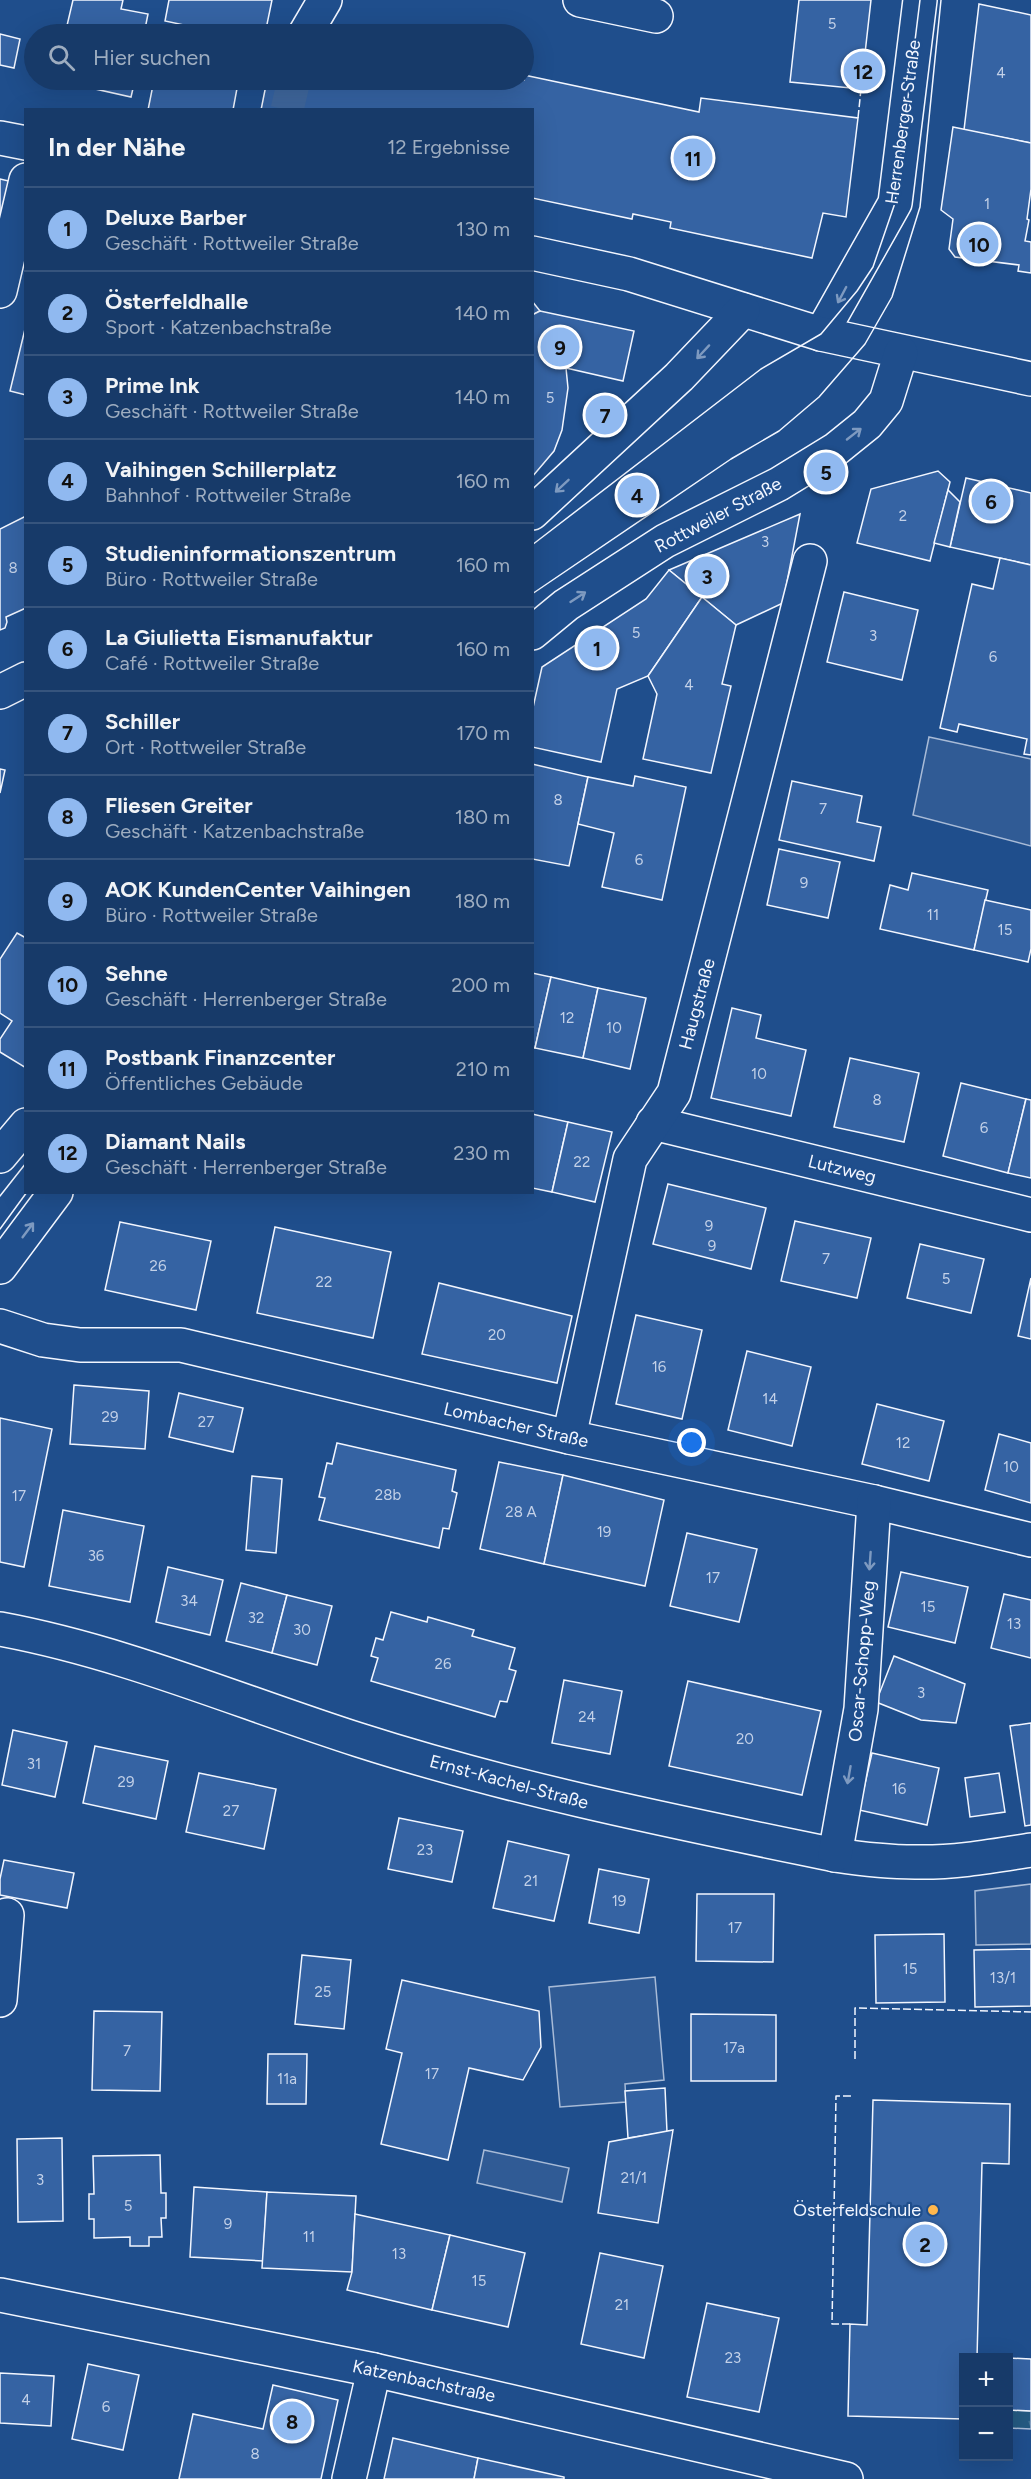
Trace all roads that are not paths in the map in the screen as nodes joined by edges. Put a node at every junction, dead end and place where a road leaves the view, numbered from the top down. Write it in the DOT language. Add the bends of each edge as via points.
graph roads {
  1 [pos="325,0"];
  2 [pos="580,0"];
  3 [pos="920,0"];
  4 [pos="656,16"];
  5 [pos="311,24"];
  6 [pos="0,138"];
  7 [pos="24,143"];
  8 [pos="24,189"];
  9 [pos="857,226"];
  10 [pos="534,253"];
  11 [pos="860,262"];
  12 [pos="0,291"];
  13 [pos="743,310"];
  14 [pos="821,334"];
  15 [pos="901,353"];
  16 [pos="1031,380"];
  17 [pos="534,511"];
  18 [pos="810,561"];
  19 [pos="534,631"];
  20 [pos="24,680"];
  21 [pos="0,692"];
  22 [pos="653,1123"];
  23 [pos="24,1127"];
  24 [pos="0,1156"];
  25 [pos="55,1194"];
  26 [pos="1031,1215"];
  27 [pos="0,1267"];
  28 [pos="0,1326"];
  29 [pos="568,1437"];
  30 [pos="874,1502"];
  31 [pos="1031,1540"];
  32 [pos="0,1629"];
  33 [pos="1031,1850"];
  34 [pos="835,1855"];
  35 [pos="8,1916"];
  36 [pos="0,2000"];
  37 [pos="0,2295"];
  38 [pos="374,2370"];
  39 [pos="349,2479"];
  40 [pos="846,2479"];
  1 -- 5 [label="street"];
  2 -- 4 [label="street"];
  3 -- 11 [label="street, Herrenberger Straße" via="895,203"];
  6 -- 7 [label="street"];
  8 -- 12 [label="street"];
  9 -- 11 [label="street"];
  10 -- 13 [label="street" via="618,271"];
  11 -- 14 [label="street, Herrenberger Straße, one-way"];
  13 -- 14 [label="street"];
  13 -- 17 [label="street, one-way" via="679,377"];
  14 -- 15 [label="street"];
  15 -- 16 [label="street"];
  19 -- 15 [label="street, Rottweiler Straße, one-way" via="566,605 665,541 779,484 836,449 867,424 886,401"];
  18 -- 22 [label="street, Haugstraße" via="674,1093"];
  20 -- 21 [label="street"];
  22 -- 26 [label="street, Lutzweg"];
  22 -- 29 [label="street, Haugstraße" via="630,1159"];
  23 -- 24 [label="street"];
  27 -- 25 [label="street, one-way"];
  28 -- 29 [label="street, Lombacher Straße" via="43,1340 80,1345 181,1345"];
  29 -- 30 [label="street, Lombacher Straße"];
  30 -- 31 [label="street, Lombacher Straße"];
  30 -- 34 [label="street, Oscar-Schopp-Weg, one-way" via="861,1709"];
  32 -- 34 [label="street, Ernst-Kachel-Straße" via="97,1652 465,1772 584,1802"];
  33 -- 34 [label="street, Ernst-Kachel-Straße" via="915,1862"];
  35 -- 36 [label="street"];
  37 -- 38 [label="street, Katzenbachstraße"];
  38 -- 39 [label="street"];
  38 -- 40 [label="street, Katzenbachstraße"];
}
